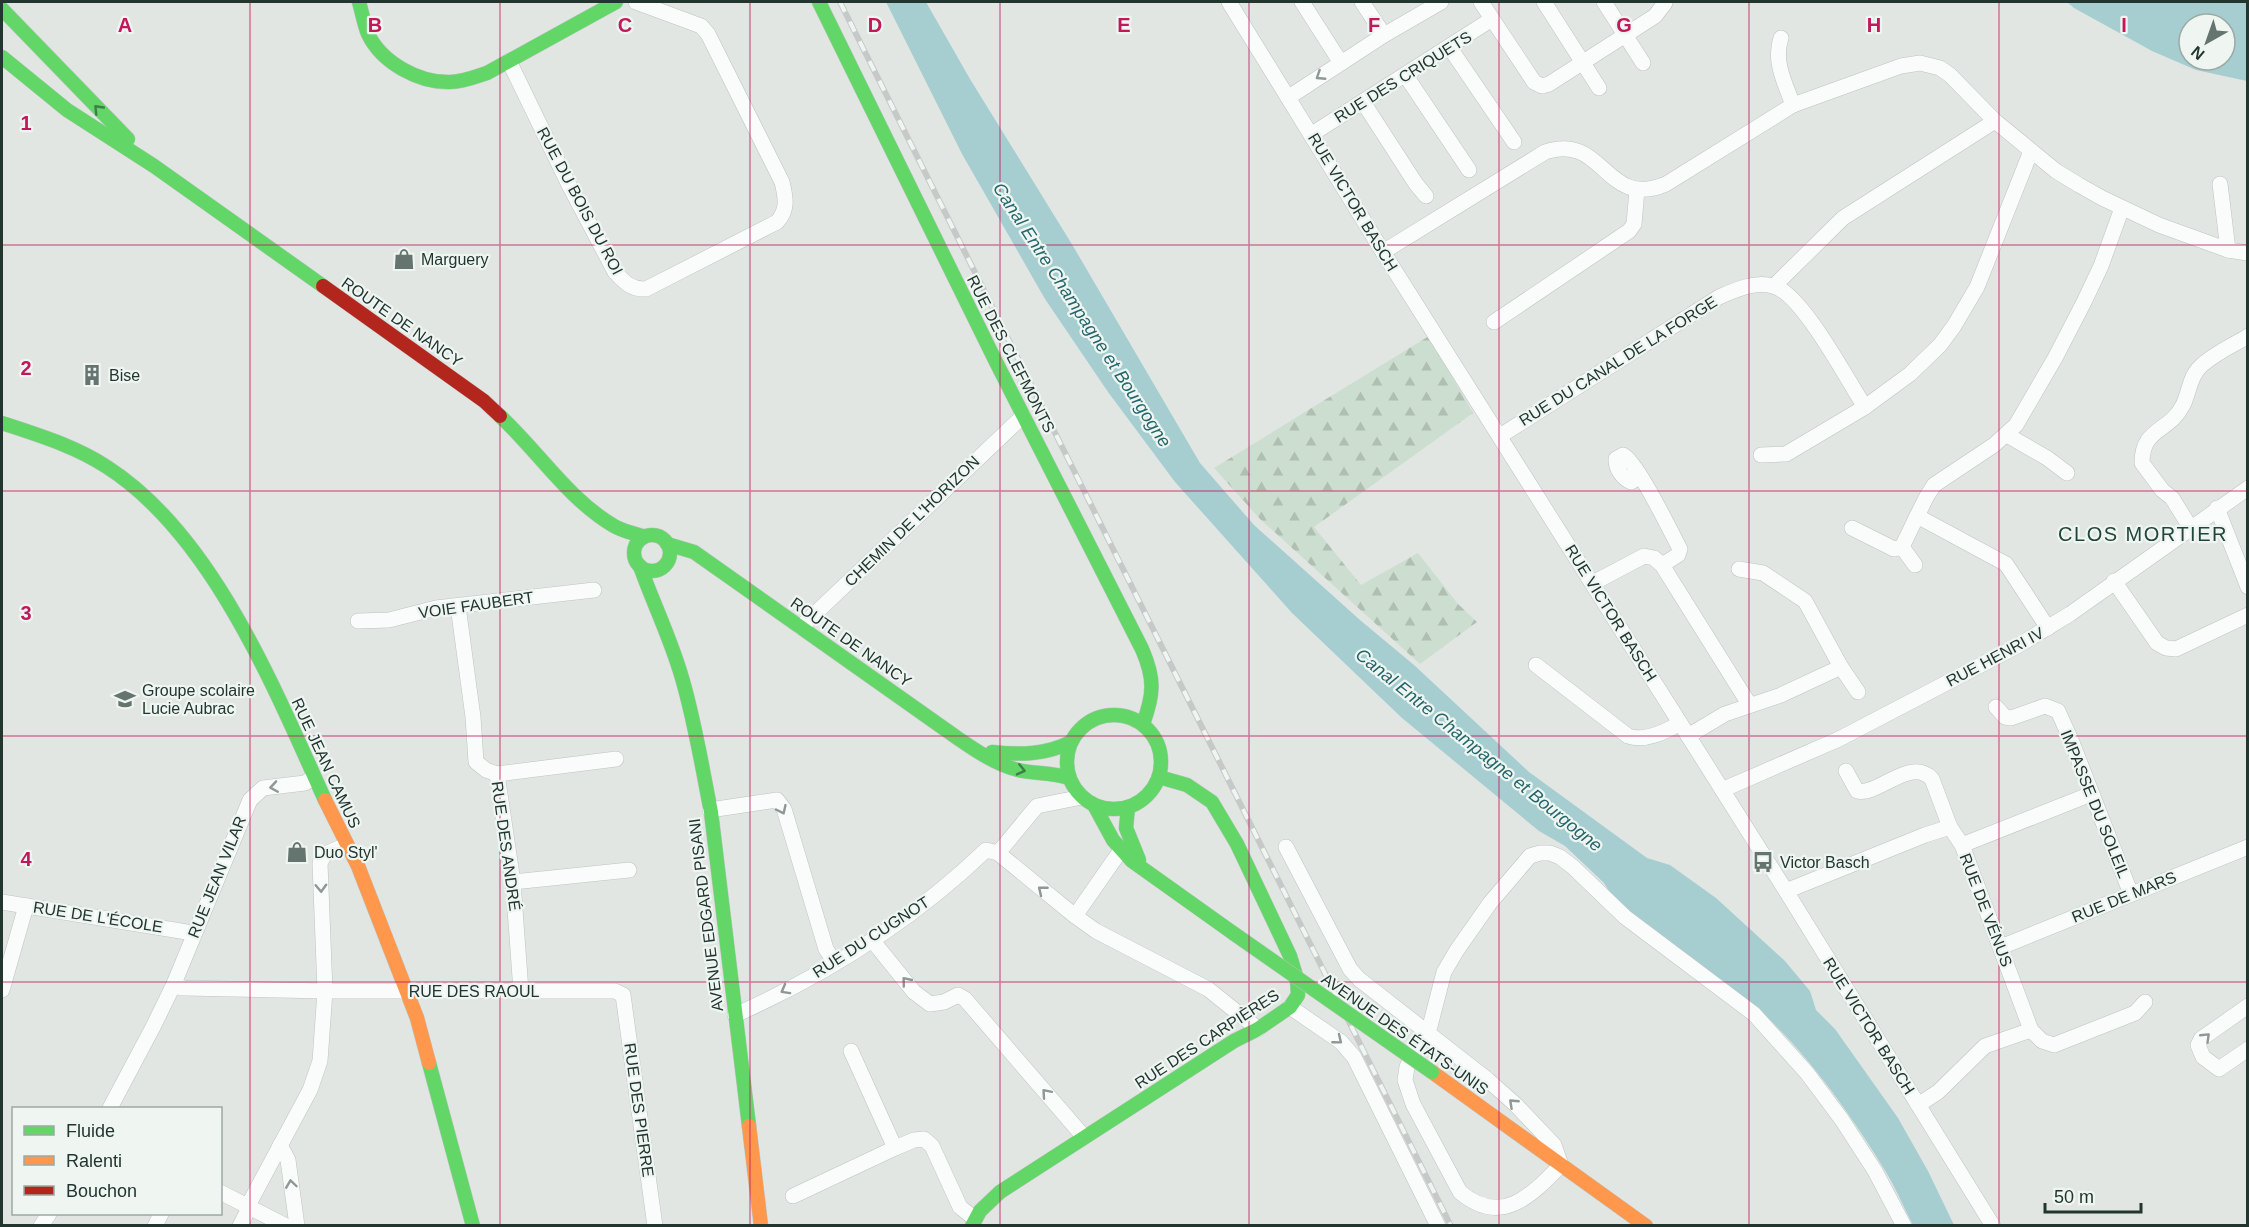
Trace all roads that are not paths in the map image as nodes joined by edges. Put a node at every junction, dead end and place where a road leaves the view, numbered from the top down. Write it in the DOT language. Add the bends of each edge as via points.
graph roads {
  1 [pos="359,2"];
  2 [pos="616,2"];
  3 [pos="636,2"];
  4 [pos="819,2"];
  5 [pos="1229,2"];
  6 [pos="1302,2"];
  7 [pos="1362,2"];
  8 [pos="1441,2"];
  9 [pos="1482,2"];
  10 [pos="1544,2"];
  11 [pos="1604,2"];
  12 [pos="1665,3"];
  13 [pos="1424,5"];
  14 [pos="2,9"];
  15 [pos="1492,19"];
  16 [pos="1625,34"];
  17 [pos="1384,35"];
  18 [pos="1781,38"];
  19 [pos="1450,48"];
  20 [pos="2,57"];
  21 [pos="509,61"];
  22 [pos="1341,63"];
  23 [pos="1582,63"];
  24 [pos="1643,63"];
  25 [pos="1406,75"];
  26 [pos="1599,88"];
  27 [pos="1289,97"];
  28 [pos="1363,102"];
  29 [pos="1793,105"];
  30 [pos="1995,121"];
  31 [pos="1312,134"];
  32 [pos="1514,142"];
  33 [pos="2031,151"];
  34 [pos="154,166"];
  35 [pos="1469,170"];
  36 [pos="2220,184"];
  37 [pos="1637,190"];
  38 [pos="1426,196"];
  39 [pos="2122,208"];
  40 [pos="2228,250"];
  41 [pos="1383,252"];
  42 [pos="2247,253"];
  43 [pos="1774,286"];
  44 [pos="1494,322"];
  45 [pos="2247,336"];
  46 [pos="1864,407"];
  47 [pos="1023,416"];
  48 [pos="2,423"];
  49 [pos="2007,435"];
  50 [pos="1500,436"];
  51 [pos="1761,455"];
  52 [pos="2067,473"];
  53 [pos="1640,477"];
  54 [pos="2247,488"];
  55 [pos="2217,508"];
  56 [pos="1917,516"];
  57 [pos="614,526"];
  58 [pos="2190,527"];
  59 [pos="1852,528"];
  60 [pos="644,537"];
  61 [pos="667,544"];
  62 [pos="1902,547"];
  63 [pos="634,550"];
  64 [pos="707,561"];
  65 [pos="663,565"];
  66 [pos="1915,565"];
  67 [pos="640,566"];
  68 [pos="1662,566"];
  69 [pos="1739,569"];
  70 [pos="2114,581"];
  71 [pos="1593,583"];
  72 [pos="2247,587"];
  73 [pos="594,590"];
  74 [pos="458,606"];
  75 [pos="654,607"];
  76 [pos="2247,615"];
  77 [pos="358,621"];
  78 [pos="801,627"];
  79 [pos="2049,628"];
  80 [pos="1536,665"];
  81 [pos="1841,667"];
  82 [pos="1858,692"];
  83 [pos="1749,704"];
  84 [pos="1996,707"];
  85 [pos="1143,724"];
  86 [pos="1684,729"];
  87 [pos="1071,742"];
  88 [pos="976,750"];
  89 [pos="615,759"];
  90 [pos="1846,771"];
  91 [pos="497,774"];
  92 [pos="314,777"];
  93 [pos="1159,777"];
  94 [pos="1069,778"];
  95 [pos="1722,790"];
  96 [pos="2091,794"];
  97 [pos="1088,801"];
  98 [pos="1128,807"];
  99 [pos="710,810"];
  100 [pos="1950,826"];
  101 [pos="346,845"];
  102 [pos="1962,845"];
  103 [pos="1286,847"];
  104 [pos="2247,847"];
  105 [pos="1121,850"];
  106 [pos="998,853"];
  107 [pos="629,870"];
  108 [pos="1145,871"];
  109 [pos="513,882"];
  110 [pos="1786,891"];
  111 [pos="2131,894"];
  112 [pos="2,902"];
  113 [pos="26,906"];
  114 [pos="1074,916"];
  115 [pos="194,933"];
  116 [pos="872,940"];
  117 [pos="2001,947"];
  118 [pos="835,963"];
  119 [pos="173,986"];
  120 [pos="2,990"];
  121 [pos="325,991"];
  122 [pos="407,991"];
  123 [pos="521,991"];
  124 [pos="623,995"];
  125 [pos="2145,1002"];
  126 [pos="2247,1006"];
  127 [pos="1290,1007"];
  128 [pos="735,1015"];
  129 [pos="1258,1029"];
  130 [pos="2031,1030"];
  131 [pos="1428,1034"];
  132 [pos="2247,1048"];
  133 [pos="851,1051"];
  134 [pos="1918,1105"];
  135 [pos="111,1107"];
  136 [pos="1084,1137"];
  137 [pos="280,1145"];
  138 [pos="895,1148"];
  139 [pos="1561,1165"];
  140 [pos="222,1193"];
  141 [pos="793,1196"];
  142 [pos="250,1206"];
  143 [pos="974,1222"];
  144 [pos="240,1226"];
  145 [pos="286,1226"];
  146 [pos="297,1226"];
  147 [pos="473,1226"];
  148 [pos="655,1226"];
  149 [pos="761,1226"];
  150 [pos="1437,1226"];
  151 [pos="1646,1226"];
  152 [pos="1904,1226"];
  153 [pos="1992,1226"];
  1 -- 21 [label="main road" via="376,46 404,70 418,76 454,82"];
  2 -- 21 [label="main road"];
  3 -- 21 [label="street, RUE DU BOIS DU ROI" via="701,26 708,33 786,195 784,214 777,222 646,289 634,288 615,272"];
  4 -- 47 [label="main road, RUE DES CLEFMONTS"];
  5 -- 27 [label="street, RUE VICTOR BASCH"];
  6 -- 22 [label="street"];
  7 -- 17 [label="street"];
  8 -- 13 [label="street"];
  9 -- 15 [label="street"];
  10 -- 23 [label="street"];
  11 -- 16 [label="street"];
  12 -- 16 [label="street" via="1655,16"];
  13 -- 17 [label="street"];
  34 -- 14 [label="main road, ROUTE DE NANCY, one-way"];
  15 -- 19 [label="street, RUE DES CRIQUETS"];
  15 -- 23 [label="street" via="1534,82 1542,86"];
  16 -- 23 [label="street"];
  16 -- 24 [label="street"];
  17 -- 22 [label="street"];
  18 -- 29 [label="street" via="1777,60"];
  19 -- 25 [label="street, RUE DES CRIQUETS"];
  19 -- 32 [label="street"];
  20 -- 34 [label="main road, ROUTE DE NANCY" via="67,110"];
  22 -- 27 [label="street, one-way"];
  23 -- 26 [label="street"];
  25 -- 28 [label="street, RUE DES CRIQUETS"];
  25 -- 35 [label="street"];
  27 -- 31 [label="street, RUE VICTOR BASCH"];
  28 -- 31 [label="street, RUE DES CRIQUETS"];
  28 -- 38 [label="street"];
  29 -- 30 [label="street" via="1901,66 1920,63 1950,75"];
  29 -- 37 [label="street" via="1666,184"];
  30 -- 33 [label="street"];
  30 -- 43 [label="street" via="1843,218"];
  31 -- 41 [label="street, RUE VICTOR BASCH"];
  33 -- 39 [label="street" via="2079,185"];
  33 -- 46 [label="street" via="1987,264 1954,326 1910,374"];
  34 -- 57 [label="main road, ROUTE DE NANCY" via="484,401 524,438 575,496"];
  36 -- 40 [label="street"];
  37 -- 41 [label="street" via="1618,183 1582,152 1555,148"];
  37 -- 44 [label="street" via="1635,218 1629,231"];
  39 -- 40 [label="street"];
  39 -- 49 [label="street" via="2101,266 2070,332"];
  40 -- 42 [label="street"];
  41 -- 50 [label="street, RUE VICTOR BASCH"];
  43 -- 46 [label="street" via="1802,308"];
  43 -- 50 [label="street, RUE DU CANAL DE LA FORGE" via="1742,288 1719,297"];
  45 -- 58 [label="street" via="2195,372 2175,418 2143,446 2142,464 2172,498"];
  46 -- 51 [label="street" via="1786,454"];
  47 -- 78 [label="street, CHEMIN DE L'HORIZON"];
  47 -- 85 [label="main road, RUE DES CLEFMONTS" via="1152,672 1152,693"];
  48 -- 92 [label="main road, RUE JEAN CAMUS" via="42,435 109,468 132,485 184,540 244,632"];
  49 -- 52 [label="street"];
  49 -- 56 [label="street" via="1934,485"];
  50 -- 71 [label="street, RUE VICTOR BASCH"];
  53 -- 68 [label="street" via="1680,549"];
  54 -- 55 [label="street, RUE HENRI IV"];
  55 -- 58 [label="street, RUE HENRI IV"];
  55 -- 72 [label="street"];
  56 -- 62 [label="street"];
  56 -- 79 [label="street" via="2006,564"];
  57 -- 60 [label="main road, ROUTE DE NANCY"];
  57 -- 63 [label="main road, ROUTE DE NANCY"];
  58 -- 70 [label="street, RUE HENRI IV"];
  59 -- 62 [label="street" via="1894,549"];
  60 -- 61 [label="main road" via="660,537"];
  60 -- 63 [label="main road"];
  61 -- 64 [label="main road, ROUTE DE NANCY" via="694,552"];
  61 -- 65 [label="main road" via="670,554"];
  62 -- 66 [label="street"];
  63 -- 67 [label="main road"];
  64 -- 65 [label="main road" via="690,557"];
  64 -- 78 [label="main road, ROUTE DE NANCY"];
  65 -- 67 [label="main road" via="651,571"];
  65 -- 75 [label="main road, AVENUE EDGARD PISANI" via="653,590"];
  67 -- 75 [label="main road, AVENUE EDGARD PISANI"];
  68 -- 71 [label="street" via="1654,558 1644,556"];
  68 -- 83 [label="street"];
  69 -- 81 [label="street" via="1763,573 1804,601"];
  70 -- 76 [label="street" via="2157,643 2166,648 2176,649"];
  70 -- 79 [label="street, RUE HENRI IV"];
  71 -- 86 [label="street, RUE VICTOR BASCH"];
  73 -- 74 [label="street, VOIE FAUBERT"];
  74 -- 77 [label="street, VOIE FAUBERT" via="389,620"];
  74 -- 91 [label="street, RUE DES ANDRÉ" via="476,762"];
  75 -- 99 [label="main road, AVENUE EDGARD PISANI" via="681,675"];
  78 -- 88 [label="main road, ROUTE DE NANCY"];
  79 -- 95 [label="street, RUE HENRI IV" via="1839,740"];
  80 -- 86 [label="street" via="1628,736 1645,738"];
  81 -- 82 [label="street"];
  81 -- 83 [label="street" via="1781,695"];
  83 -- 86 [label="street"];
  84 -- 96 [label="street, IMPASSE DU SOLEIL" via="2011,718 2045,706 2058,711"];
  85 -- 87 [label="main road" via="1121,715 1103,716 1086,723"];
  85 -- 93 [label="main road" via="1161,754"];
  86 -- 95 [label="street, RUE VICTOR BASCH"];
  87 -- 88 [label="main road" via="1032,754"];
  87 -- 94 [label="main road" via="1066,762"];
  88 -- 94 [label="main road, ROUTE DE NANCY, one-way" via="1006,766"];
  89 -- 91 [label="street"];
  90 -- 100 [label="street, RUE DE VÉNUS" via="1857,791 1863,792 1894,778 1920,771 1927,774"];
  91 -- 109 [label="street, RUE DES ANDRÉ"];
  92 -- 101 [label="main road, RUE JEAN CAMUS"];
  92 -- 115 [label="street, RUE JEAN VILAR, one-way" via="305,783 263,789 250,800"];
  93 -- 98 [label="main road" via="1147,796"];
  93 -- 127 [label="main road, RUE DES CARPIÈRES" via="1187,785 1212,802 1237,844 1290,956 1299,986"];
  94 -- 97 [label="main road"];
  95 -- 110 [label="street, RUE VICTOR BASCH"];
  96 -- 102 [label="street"];
  96 -- 111 [label="street, IMPASSE DU SOLEIL"];
  97 -- 98 [label="main road" via="1117,809"];
  97 -- 105 [label="main road, AVENUE DES ÉTATS-UNIS"];
  97 -- 106 [label="street, RUE DU CUGNOT" via="1037,806"];
  98 -- 108 [label="main road, AVENUE DES ÉTATS-UNIS" via="1126,833"];
  99 -- 118 [label="street, one-way" via="777,800 826,949"];
  99 -- 128 [label="main road, AVENUE EDGARD PISANI"];
  100 -- 102 [label="street, RUE DE VÉNUS"];
  100 -- 110 [label="street"];
  101 -- 121 [label="street, one-way" via="325,854 320,863"];
  101 -- 122 [label="main road, RUE JEAN CAMUS"];
  102 -- 117 [label="street, RUE DE VÉNUS"];
  103 -- 131 [label="street" via="1350,969"];
  104 -- 111 [label="street, RUE DE MARS"];
  105 -- 108 [label="main road, AVENUE DES ÉTATS-UNIS"];
  105 -- 114 [label="street"];
  114 -- 106 [label="street, one-way"];
  106 -- 116 [label="street, RUE DU CUGNOT" via="987,850 937,894"];
  107 -- 109 [label="street"];
  108 -- 139 [label="main road, AVENUE DES ÉTATS-UNIS, bridge"];
  109 -- 123 [label="street, RUE DES ANDRÉ"];
  110 -- 134 [label="street, RUE VICTOR BASCH"];
  111 -- 117 [label="street, RUE DE MARS"];
  112 -- 113 [label="street, RUE DE L'ÉCOLE"];
  113 -- 115 [label="street, RUE DE L'ÉCOLE"];
  113 -- 120 [label="street"];
  114 -- 129 [label="street" via="1208,989"];
  115 -- 119 [label="street, RUE JEAN VILAR"];
  116 -- 118 [label="street, RUE DU CUGNOT"];
  136 -- 116 [label="street, one-way" via="965,999 958,995 930,1004 914,992"];
  117 -- 130 [label="street, RUE DE VÉNUS"];
  118 -- 128 [label="street, RUE DU CUGNOT, one-way"];
  119 -- 121 [label="street"];
  119 -- 135 [label="street, RUE JEAN VILAR"];
  121 -- 122 [label="street, RUE DES RAOUL"];
  121 -- 137 [label="street" via="320,1061 310,1090"];
  122 -- 123 [label="street, RUE DES RAOUL"];
  122 -- 147 [label="main road, RUE JEAN CAMUS" via="426,1047"];
  123 -- 124 [label="street, RUE DES RAOUL" via="615,991"];
  124 -- 148 [label="street, RUE DES PIERRE"];
  125 -- 130 [label="street" via="2135,1013 2054,1045 2042,1041"];
  132 -- 126 [label="street, one-way" via="2219,1069 2203,1057 2199,1045"];
  127 -- 129 [label="main road, RUE DES CARPIÈRES"];
  127 -- 150 [label="street, one-way" via="1341,1042 1354,1057"];
  128 -- 149 [label="main road, AVENUE EDGARD PISANI"];
  129 -- 136 [label="main road, RUE DES CARPIÈRES"];
  130 -- 134 [label="street" via="1985,1046 1938,1092"];
  139 -- 131 [label="street, one-way" via="1554,1145 1516,1106"];
  131 -- 139 [label="street" via="1407,1067 1407,1089 1460,1192 1470,1203 1484,1210 1512,1209"];
  131 -- 152 [label="street" via="1444,972 1456,950 1530,856 1550,853 1573,867 1625,917 1754,1014 1778,1039 1842,1120"];
  133 -- 138 [label="street"];
  134 -- 153 [label="street, RUE VICTOR BASCH"];
  136 -- 143 [label="main road, RUE DES CARPIÈRES" via="1000,1192"];
  137 -- 142 [label="street"];
  146 -- 137 [label="street, one-way" via="288,1160"];
  138 -- 141 [label="street"];
  138 -- 143 [label="street" via="924,1139 932,1146 960,1207"];
  139 -- 151 [label="main road, AVENUE DES ÉTATS-UNIS"];
  140 -- 142 [label="street"];
  142 -- 144 [label="street"];
  142 -- 145 [label="street"];
}
